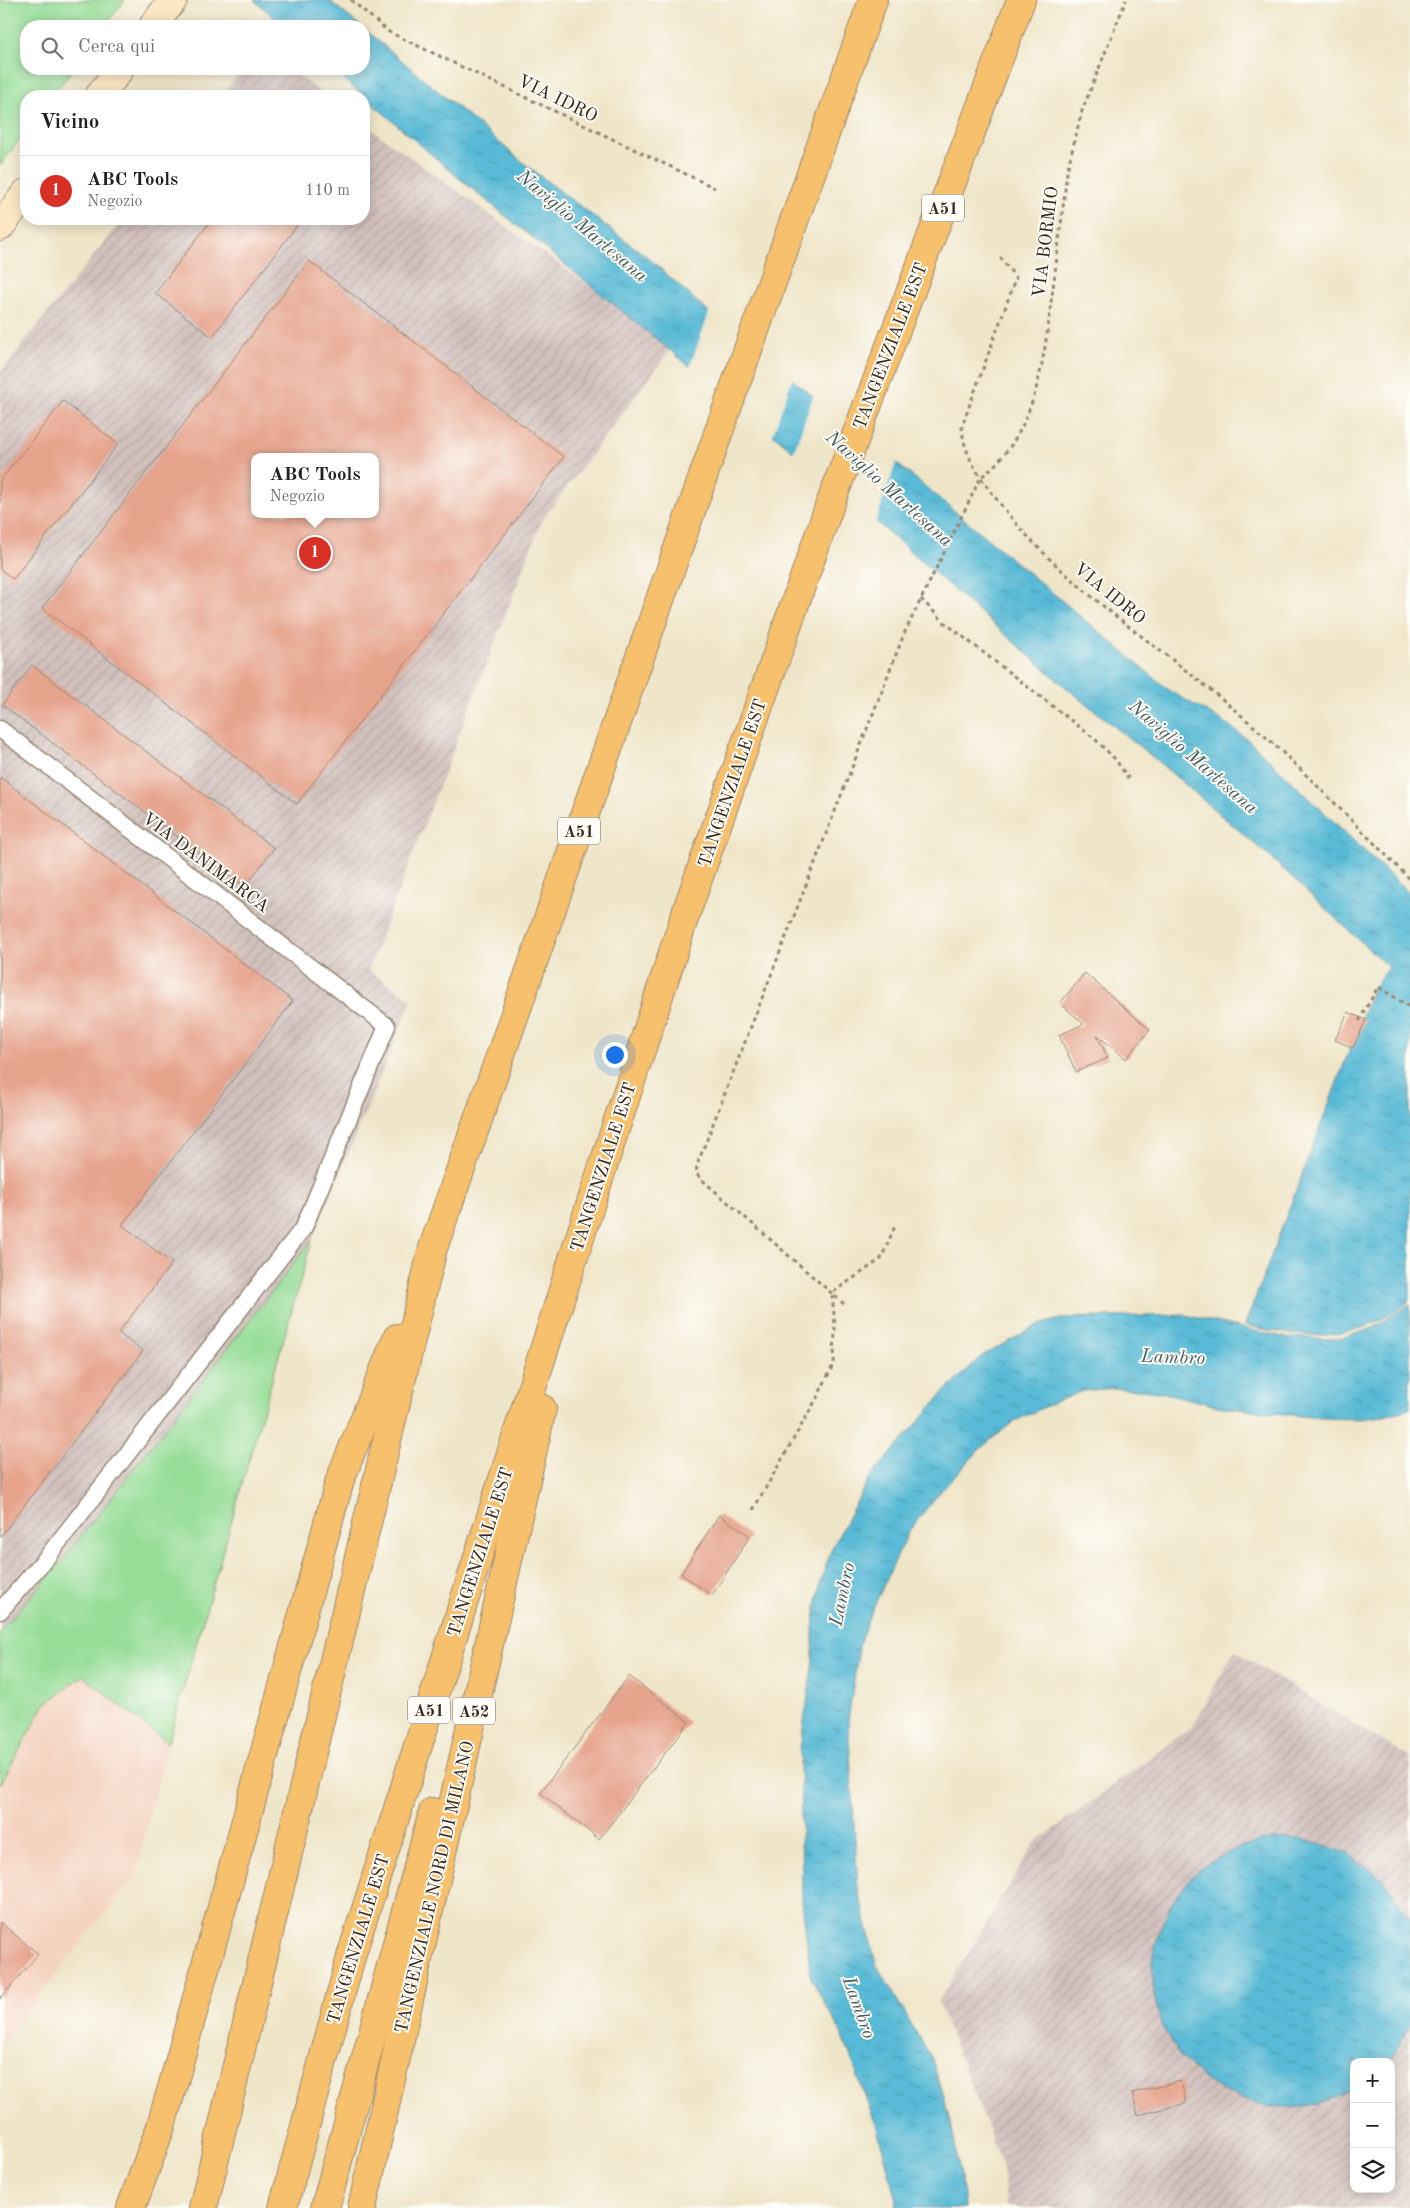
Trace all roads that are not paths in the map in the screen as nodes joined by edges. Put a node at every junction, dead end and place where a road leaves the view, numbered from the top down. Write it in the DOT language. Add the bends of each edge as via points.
graph roads {
  1 [pos="873,0"];
  2 [pos="1021,0"];
  3 [pos="116,75"];
  4 [pos="104,90"];
  5 [pos="20,201"];
  6 [pos="0,227"];
  7 [pos="0,730"];
  8 [pos="587,1215"];
  9 [pos="433,1248"];
  10 [pos="536,1436"];
  11 [pos="0,1611"];
  12 [pos="130,2208"];
  13 [pos="202,2208"];
  14 [pos="283,2208"];
  15 [pos="325,2208"];
  16 [pos="362,2208"];
  1 -- 9 [label="highway, A51"];
  2 -- 8 [label="highway, TANGENZIALE EST / A51" via="829,507 687,910"];
  3 -- 4 [label="street"];
  5 -- 6 [label="street"];
  7 -- 11 [label="lane, VIA DANIMARCA" via="387,1026 304,1227 47,1557"];
  8 -- 10 [label="highway, TANGENZIALE NORD DI MILANO / A52"];
  8 -- 14 [label="highway, TANGENZIALE EST / A51" via="352,1953"];
  9 -- 12 [label="highway" via="340,1480 174,2081"];
  9 -- 13 [label="highway, A51"];
  10 -- 15 [label="highway"];
  10 -- 16 [label="highway, TANGENZIALE NORD DI MILANO / A52"];
}
